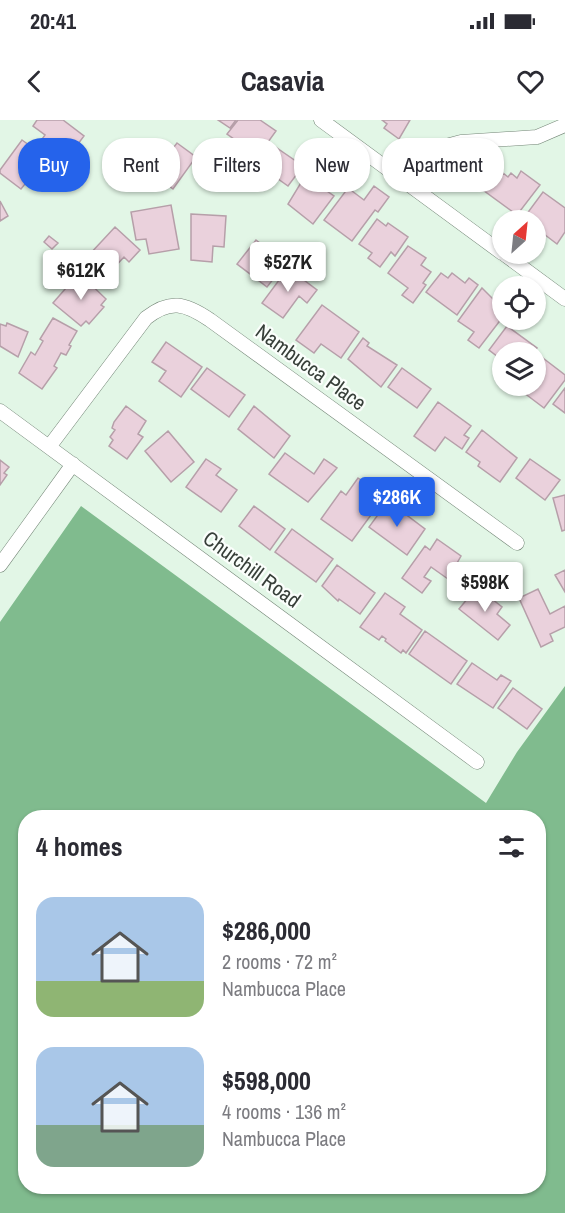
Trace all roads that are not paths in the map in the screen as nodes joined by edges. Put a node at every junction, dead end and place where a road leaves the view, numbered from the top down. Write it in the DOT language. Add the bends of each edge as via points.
graph roads {
  1 [pos="321,120"];
  2 [pos="565,126"];
  3 [pos="504,139"];
  4 [pos="382,164"];
  5 [pos="420,192"];
  6 [pos="492,245"];
  7 [pos="518,264"];
  8 [pos="565,299"];
  9 [pos="0,411"];
  10 [pos="49,447"];
  11 [pos="73,464"];
  12 [pos="517,543"];
  13 [pos="0,565"];
  14 [pos="477,762"];
  1 -- 4 [label="street"];
  2 -- 3 [label="street" via="537,137"];
  5 -- 6 [label="street"];
  7 -- 8 [label="street"];
  9 -- 10 [label="street, Churchill Road"];
  10 -- 11 [label="street, Churchill Road"];
  10 -- 12 [label="street, Nambucca Place" via="146,318 158,309 186,306"];
  11 -- 13 [label="street"];
  11 -- 14 [label="street, Churchill Road"];
}
